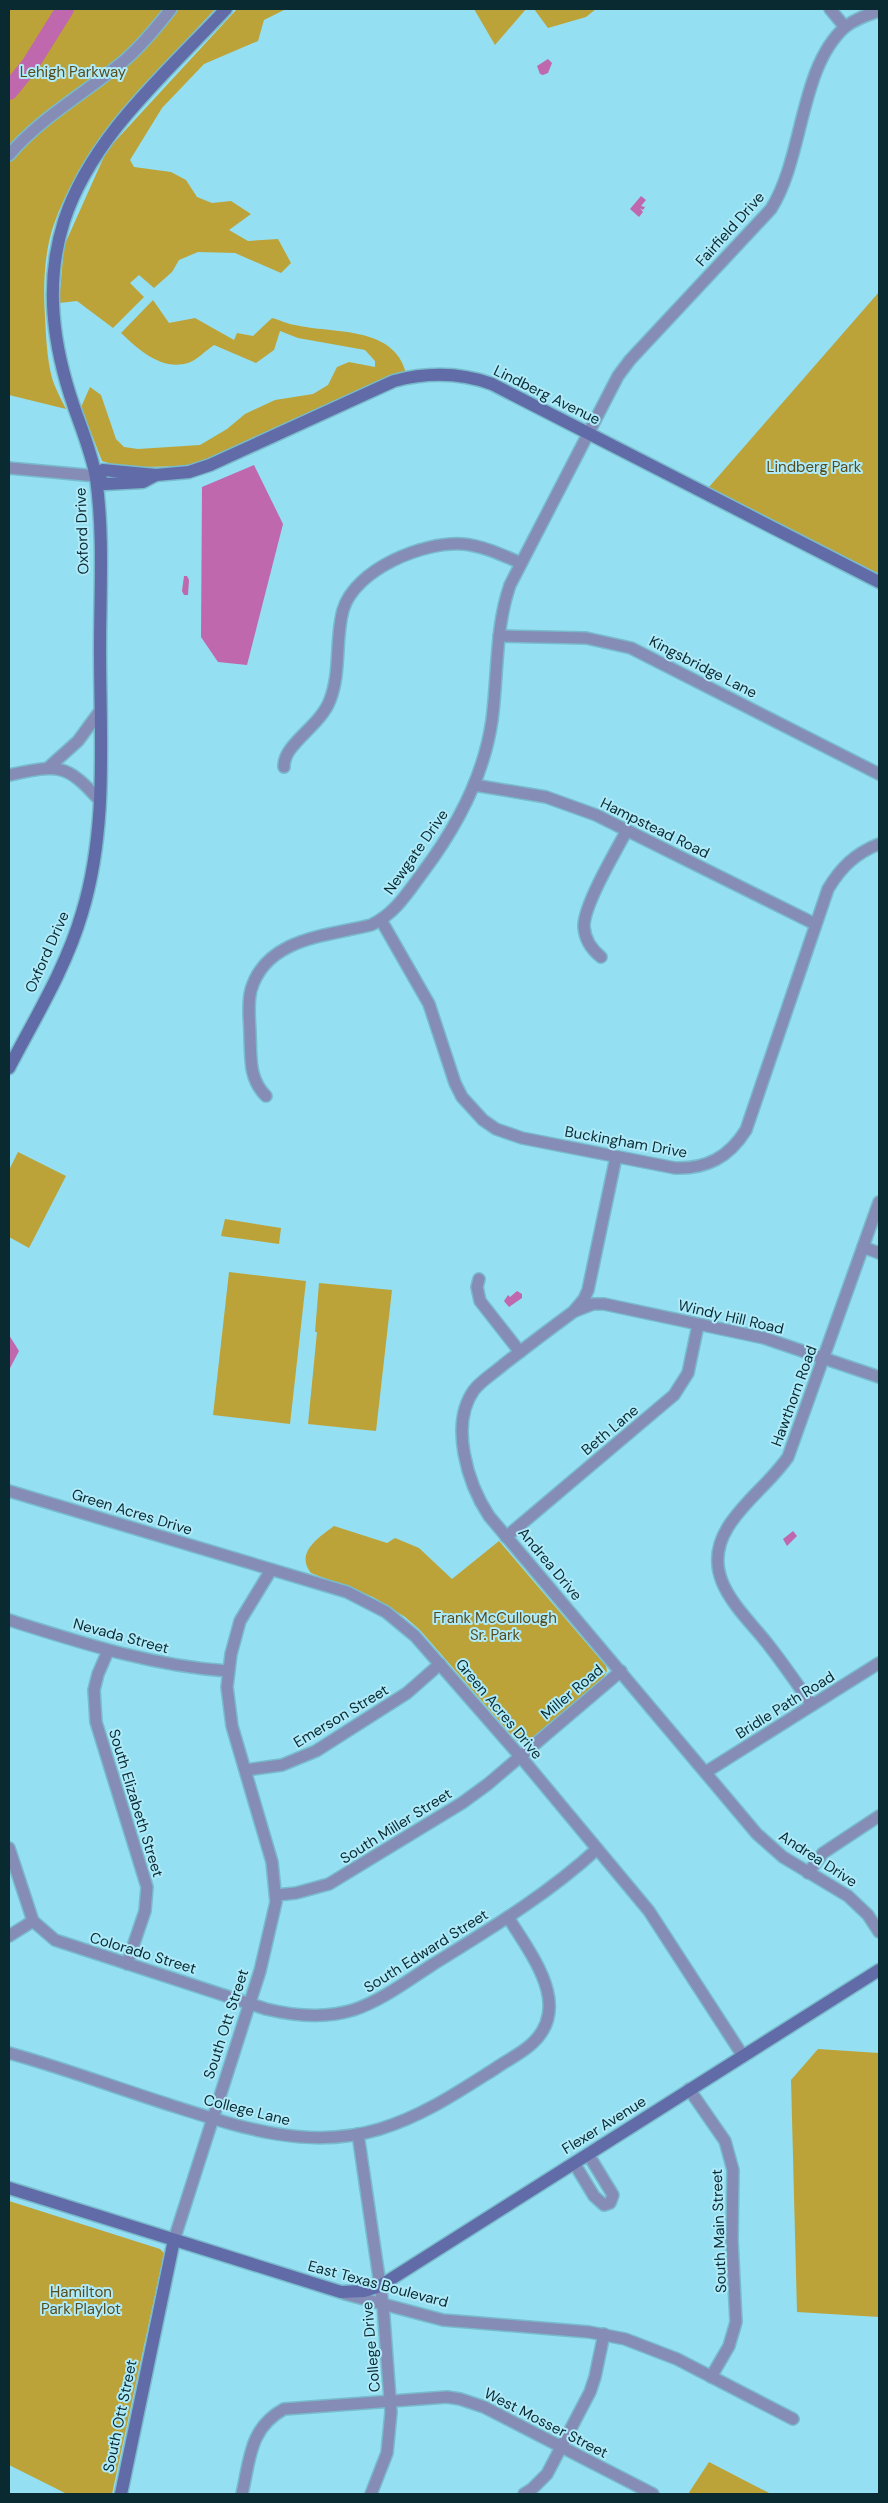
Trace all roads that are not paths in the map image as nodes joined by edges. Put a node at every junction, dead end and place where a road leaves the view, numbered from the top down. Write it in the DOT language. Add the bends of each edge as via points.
graph roads {
  1 [pos="171,9"];
  2 [pos="226,9"];
  3 [pos="830,9"];
  4 [pos="879,11"];
  5 [pos="845,27"];
  6 [pos="9,155"];
  7 [pos="589,433"];
  8 [pos="9,468"];
  9 [pos="96,476"];
  10 [pos="521,563"];
  11 [pos="879,582"];
  12 [pos="499,636"];
  13 [pos="100,711"];
  14 [pos="49,767"];
  15 [pos="284,767"];
  16 [pos="879,774"];
  17 [pos="9,776"];
  18 [pos="474,785"];
  19 [pos="100,802"];
  20 [pos="627,830"];
  21 [pos="879,844"];
  22 [pos="381,920"];
  23 [pos="815,924"];
  24 [pos="601,957"];
  25 [pos="9,1068"];
  26 [pos="266,1096"];
  27 [pos="616,1157"];
  28 [pos="879,1202"];
  29 [pos="863,1248"];
  30 [pos="879,1253"];
  31 [pos="479,1280"];
  32 [pos="573,1312"];
  33 [pos="698,1325"];
  34 [pos="520,1352"];
  35 [pos="824,1357"];
  36 [pos="879,1377"];
  37 [pos="9,1491"];
  38 [pos="506,1536"];
  39 [pos="271,1570"];
  40 [pos="9,1620"];
  41 [pos="108,1651"];
  42 [pos="879,1663"];
  43 [pos="440,1664"];
  44 [pos="228,1671"];
  45 [pos="620,1671"];
  46 [pos="812,1705"];
  47 [pos="520,1756"];
  48 [pos="246,1770"];
  49 [pos="706,1772"];
  50 [pos="879,1816"];
  51 [pos="9,1848"];
  52 [pos="597,1849"];
  53 [pos="808,1872"];
  54 [pos="277,1895"];
  55 [pos="508,1918"];
  56 [pos="33,1921"];
  57 [pos="879,1932"];
  58 [pos="9,1936"];
  59 [pos="127,1964"];
  60 [pos="879,1970"];
  61 [pos="249,2003"];
  62 [pos="9,2054"];
  63 [pos="743,2056"];
  64 [pos="690,2089"];
  65 [pos="213,2119"];
  66 [pos="358,2134"];
  67 [pos="588,2154"];
  68 [pos="574,2163"];
  69 [pos="9,2188"];
  70 [pos="174,2240"];
  71 [pos="380,2286"];
  72 [pos="341,2292"];
  73 [pos="383,2305"];
  74 [pos="604,2334"];
  75 [pos="711,2377"];
  76 [pos="391,2400"];
  77 [pos="793,2419"];
  78 [pos="561,2447"];
  79 [pos="121,2494"];
  80 [pos="242,2494"];
  81 [pos="371,2494"];
  82 [pos="524,2494"];
  83 [pos="653,2494"];
  1 -- 6 [label="street" via="124,61 59,110"];
  2 -- 9 [label="street, Oxford Drive" via="137,104 100,150 82,178 63,223 53,269 55,336 62,370"];
  3 -- 5 [label="street"];
  4 -- 5 [label="street, Fairfield Drive"];
  5 -- 7 [label="street, Fairfield Drive" via="819,66 779,196 630,360 608,392"];
  7 -- 9 [label="street, Lindberg Avenue" via="492,384 461,375 412,376 394,381 189,472 156,475 143,482 106,484"];
  7 -- 10 [label="street, Newgate Drive"];
  7 -- 11 [label="street, Lindberg Avenue"];
  8 -- 9 [label="street, Lindberg Avenue"];
  9 -- 13 [label="street, Oxford Drive" via="100,514"];
  10 -- 12 [label="street, Newgate Drive" via="504,603"];
  10 -- 15 [label="street" via="477,546 448,544 415,551 367,576 356,586 344,608 330,700 319,720 286,754"];
  12 -- 16 [label="street, Kingsbridge Lane" via="586,638 631,648"];
  12 -- 18 [label="street, Newgate Drive" via="492,722"];
  13 -- 14 [label="street" via="78,741"];
  13 -- 19 [label="street, Oxford Drive"];
  14 -- 17 [label="street"];
  14 -- 19 [label="street" via="80,780"];
  18 -- 20 [label="street, Hampstead Road" via="546,797"];
  18 -- 22 [label="street, Newgate Drive" via="462,812 436,854 398,904"];
  19 -- 25 [label="street, Oxford Drive" via="94,865 82,915 63,963"];
  20 -- 23 [label="street, Hampstead Road"];
  20 -- 24 [label="street" via="585,915 585,935"];
  21 -- 23 [label="street, Buckingham Drive" via="855,856 835,877"];
  22 -- 26 [label="street, Newgate Drive" via="292,944 262,968 249,1003 251,1065 254,1080"];
  22 -- 27 [label="street, Buckingham Drive" via="421,987 456,1083 472,1109 496,1129 510,1135"];
  23 -- 27 [label="street, Buckingham Drive" via="750,1119 738,1142 710,1164 687,1169"];
  27 -- 32 [label="street, Andrea Drive" via="588,1290"];
  28 -- 29 [label="street, Hawthorn Road"];
  29 -- 30 [label="street"];
  29 -- 35 [label="street, Hawthorn Road"];
  31 -- 34 [label="street" via="480,1301"];
  32 -- 33 [label="street, Windy Hill Road" via="604,1304"];
  32 -- 34 [label="street, Andrea Drive"];
  33 -- 35 [label="street, Windy Hill Road" via="764,1338"];
  33 -- 38 [label="street, Beth Lane" via="688,1373 674,1396"];
  34 -- 38 [label="street, Andrea Drive" via="474,1391 468,1401 463,1432 465,1459 472,1485 489,1516"];
  35 -- 36 [label="street, Windy Hill Road"];
  35 -- 46 [label="street, Hawthorn Road" via="788,1457 727,1528 719,1565 721,1579 732,1602 767,1642"];
  37 -- 39 [label="street, Green Acres Drive"];
  38 -- 45 [label="street, Andrea Drive"];
  39 -- 43 [label="street, Green Acres Drive" via="370,1602 401,1623"];
  39 -- 44 [label="street, South Ott Street" via="240,1622"];
  40 -- 41 [label="street, Nevada Street"];
  41 -- 44 [label="street, Nevada Street" via="168,1665"];
  41 -- 59 [label="street, South Elizabeth Street" via="94,1690 96,1722 147,1887 145,1911"];
  42 -- 46 [label="street, Bridle Path Road"];
  43 -- 47 [label="street, Green Acres Drive"];
  43 -- 48 [label="street, Emerson Street" via="407,1693 316,1751 282,1765"];
  44 -- 48 [label="street, South Ott Street" via="229,1710"];
  45 -- 47 [label="street, Miller Road"];
  45 -- 49 [label="street, Andrea Drive"];
  46 -- 49 [label="street, Bridle Path Road"];
  47 -- 52 [label="street, Green Acres Drive"];
  47 -- 54 [label="street, South Miller Street" via="462,1802 346,1876 310,1890"];
  48 -- 54 [label="street, South Ott Street" via="272,1862"];
  49 -- 53 [label="street, Andrea Drive" via="769,1846"];
  50 -- 53 [label="street" via="823,1852"];
  51 -- 56 [label="street"];
  52 -- 55 [label="street, South Edward Street" via="555,1885"];
  52 -- 63 [label="street, Green Acres Drive" via="666,1934"];
  53 -- 57 [label="street, Andrea Drive" via="859,1905"];
  54 -- 61 [label="street, South Ott Street" via="269,1938"];
  55 -- 61 [label="street, South Edward Street" via="384,1995 353,2010 301,2015"];
  55 -- 66 [label="street, College Lane" via="548,1988 549,2009 536,2039 434,2108 407,2120"];
  56 -- 58 [label="street"];
  56 -- 59 [label="street, Colorado Street" via="42,1931 67,1946"];
  59 -- 61 [label="street, Colorado Street"];
  60 -- 63 [label="street, Flexer Avenue"];
  61 -- 65 [label="street, South Ott Street"];
  62 -- 65 [label="street, College Lane"];
  63 -- 64 [label="street, Flexer Avenue"];
  64 -- 67 [label="street, Flexer Avenue"];
  64 -- 75 [label="street, South Main Street" via="725,2141 733,2170 736,2322 729,2346"];
  65 -- 66 [label="street, College Lane" via="298,2138"];
  65 -- 70 [label="street, South Ott Street"];
  66 -- 71 [label="street, College Drive"];
  67 -- 68 [label="street, Flexer Avenue"];
  67 -- 68 [label="street" via="613,2195 610,2203 604,2205 597,2200"];
  68 -- 71 [label="street, Flexer Avenue"];
  69 -- 70 [label="street, East Texas Boulevard"];
  70 -- 72 [label="street, East Texas Boulevard"];
  70 -- 79 [label="street, South Ott Street"];
  71 -- 72 [label="street, Flexer Avenue" via="364,2291"];
  71 -- 73 [label="street, College Drive"];
  72 -- 73 [label="street, East Texas Boulevard"];
  73 -- 74 [label="street, East Texas Boulevard" via="470,2324"];
  73 -- 76 [label="street, College Drive"];
  74 -- 75 [label="street, East Texas Boulevard" via="646,2346"];
  74 -- 78 [label="street" via="592,2386"];
  75 -- 77 [label="street, East Texas Boulevard"];
  76 -- 78 [label="street, West Mosser Street" via="460,2399 484,2407"];
  76 -- 80 [label="street, West Mosser Street" via="292,2407 273,2415 254,2441"];
  76 -- 81 [label="street, College Drive" via="387,2453"];
  78 -- 82 [label="street" via="541,2482"];
  78 -- 83 [label="street, West Mosser Street"];
}
